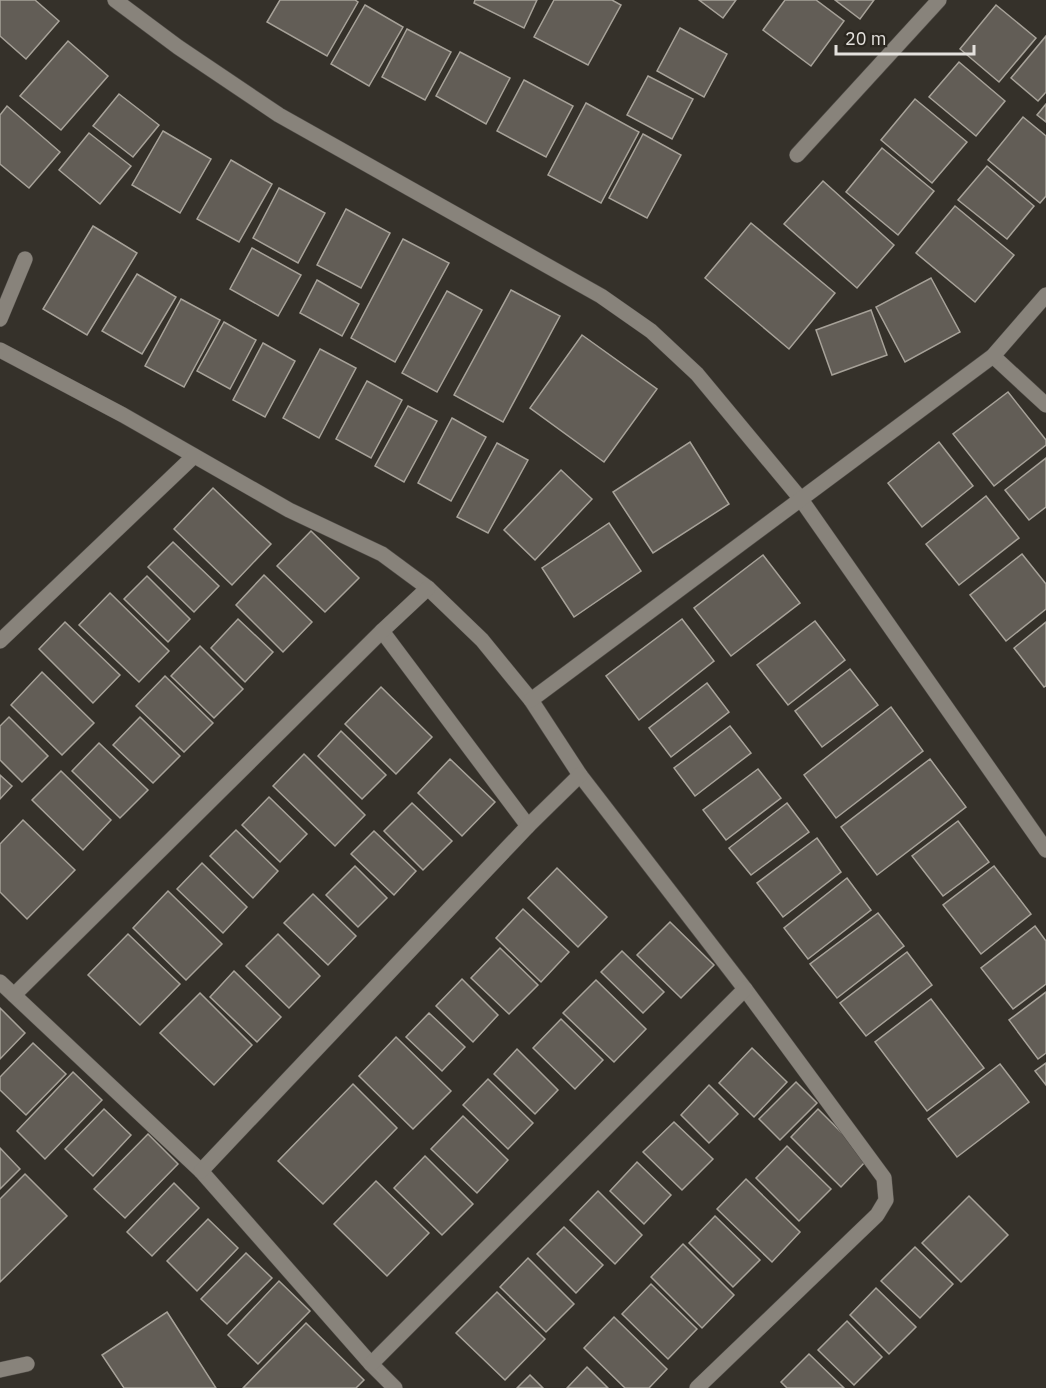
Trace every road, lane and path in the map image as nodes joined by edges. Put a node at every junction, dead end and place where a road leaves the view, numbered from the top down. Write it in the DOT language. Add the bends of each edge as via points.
graph roads {
  1 [pos="115,0"];
  2 [pos="939,0"];
  3 [pos="797,155"];
  4 [pos="25,259"];
  5 [pos="1046,295"];
  6 [pos="0,319"];
  7 [pos="0,350"];
  8 [pos="993,356"];
  9 [pos="1046,405"];
  10 [pos="194,456"];
  11 [pos="800,498"];
  12 [pos="429,588"];
  13 [pos="382,631"];
  14 [pos="0,640"];
  15 [pos="531,700"];
  16 [pos="580,775"];
  17 [pos="528,826"];
  18 [pos="1046,850"];
  19 [pos="0,982"];
  20 [pos="745,989"];
  21 [pos="14,995"];
  22 [pos="201,1171"];
  23 [pos="27,1364"];
  24 [pos="371,1364"];
  25 [pos="0,1370"];
  26 [pos="395,1388"];
  27 [pos="697,1388"];
  1 -- 11 [label="street" via="279,115 601,296 651,331 697,374"];
  2 -- 3 [label="street"];
  4 -- 6 [label="street"];
  5 -- 8 [label="street"];
  7 -- 10 [label="street"];
  8 -- 9 [label="street"];
  8 -- 11 [label="street"];
  10 -- 12 [label="street" via="289,510 382,554"];
  10 -- 14 [label="street"];
  11 -- 15 [label="street"];
  11 -- 18 [label="street"];
  12 -- 13 [label="street"];
  12 -- 15 [label="street" via="482,640"];
  13 -- 17 [label="street"];
  13 -- 21 [label="street"];
  15 -- 16 [label="street"];
  16 -- 17 [label="street"];
  16 -- 20 [label="street"];
  17 -- 22 [label="street"];
  19 -- 21 [label="street"];
  20 -- 24 [label="street"];
  20 -- 27 [label="street" via="884,1178 886,1200 877,1215"];
  21 -- 22 [label="street"];
  22 -- 24 [label="street"];
  23 -- 25 [label="street"];
  24 -- 26 [label="street"];
}
